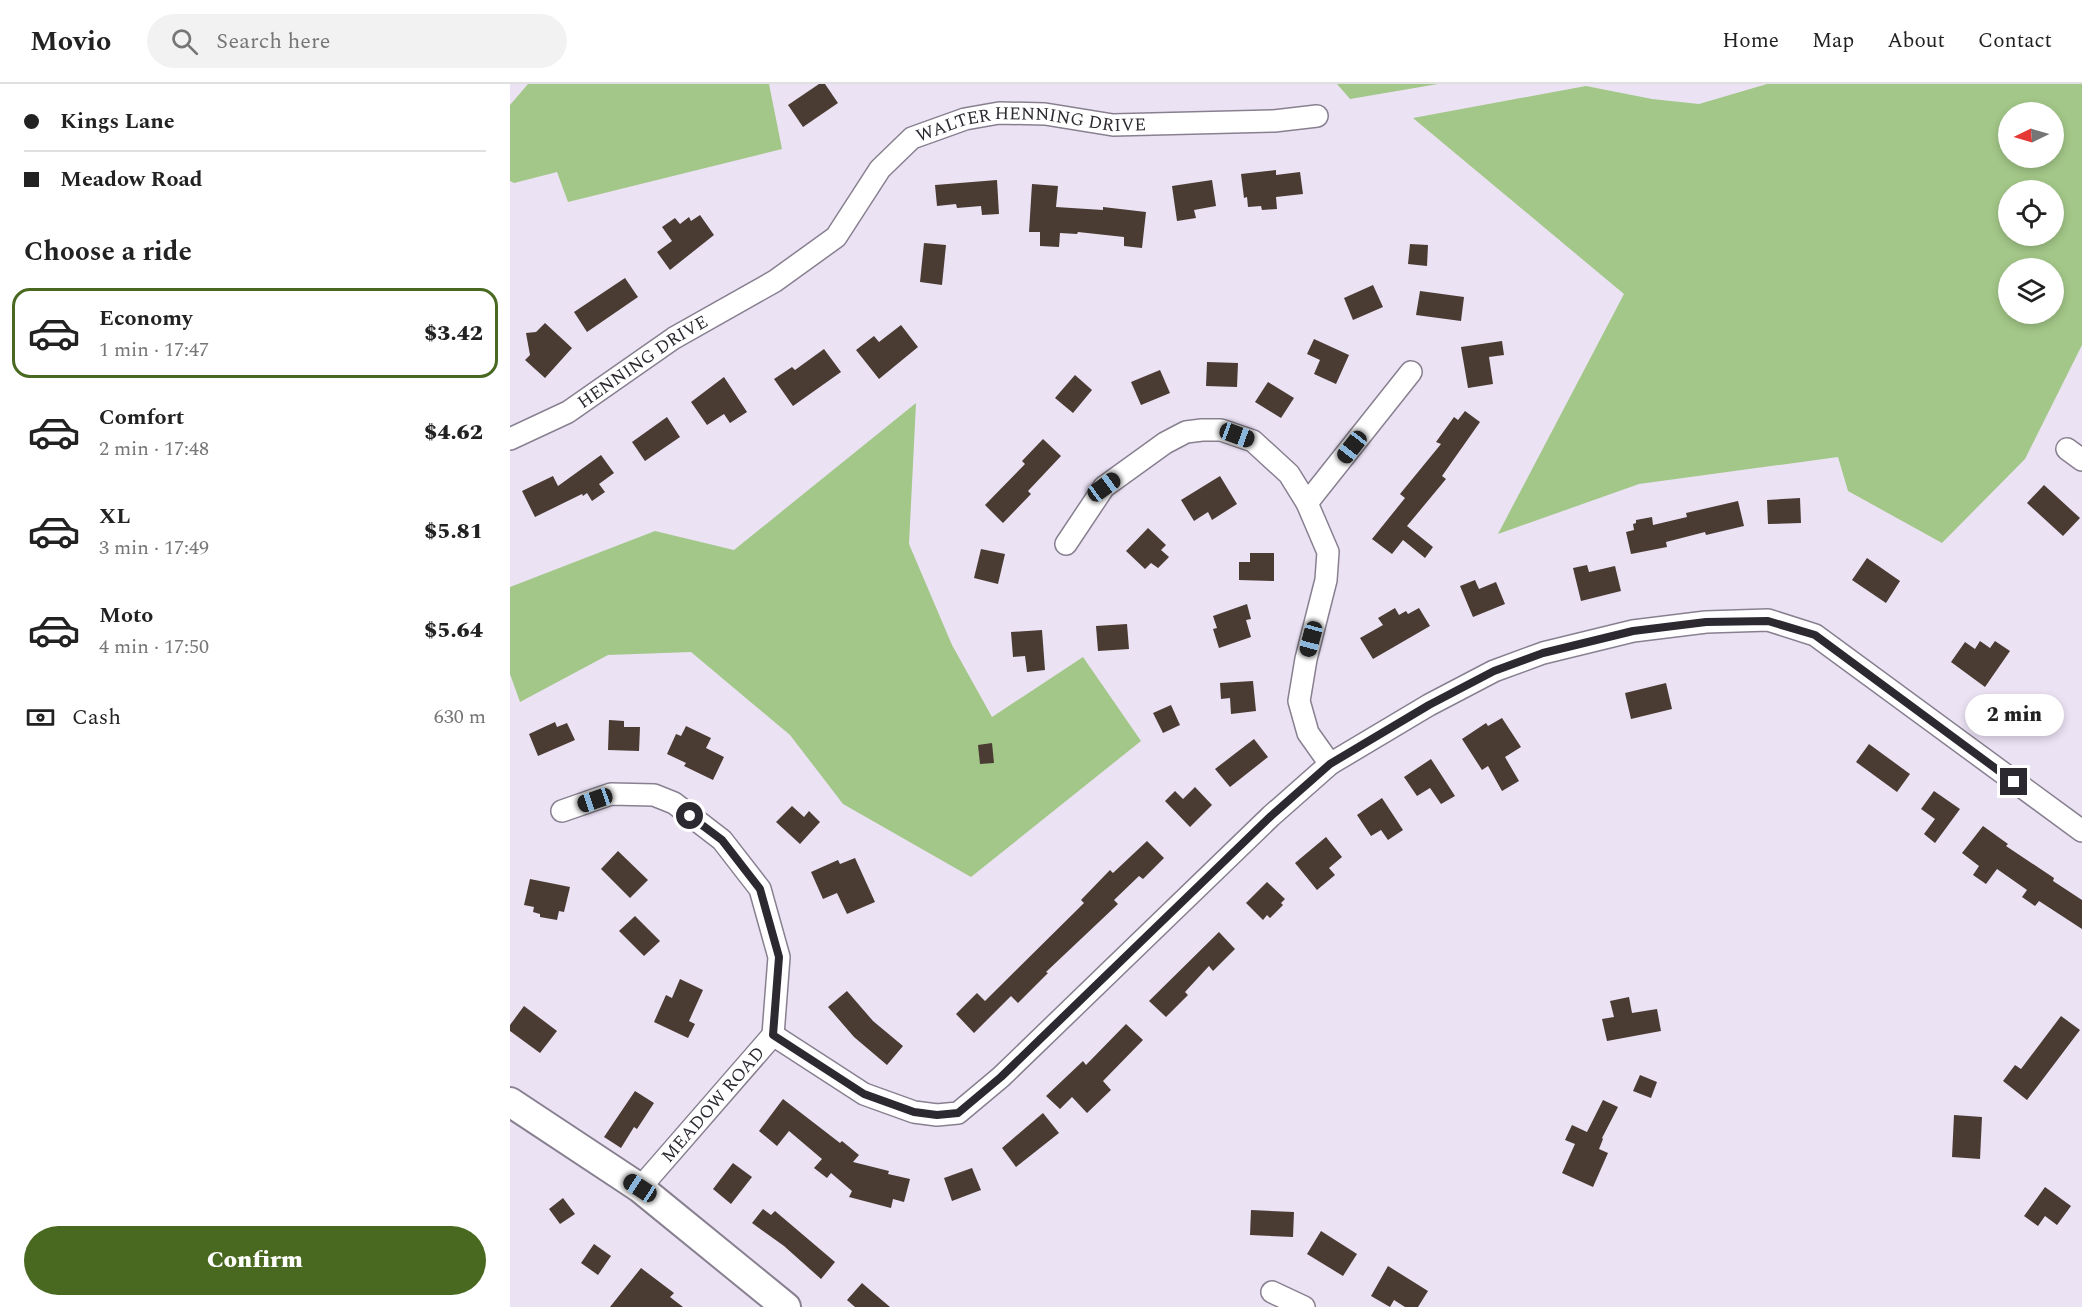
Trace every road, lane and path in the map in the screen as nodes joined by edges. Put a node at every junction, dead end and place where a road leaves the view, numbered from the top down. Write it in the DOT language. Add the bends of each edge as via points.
graph roads {
  1 [pos="1317,116"];
  2 [pos="775,281"];
  3 [pos="1411,372"];
  4 [pos="510,439"];
  5 [pos="1307,503"];
  6 [pos="1066,544"];
  7 [pos="1330,764"];
  8 [pos="562,811"];
  9 [pos="2082,831"];
  10 [pos="773,1035"];
  11 [pos="510,1102"];
  12 [pos="640,1188"];
  13 [pos="1272,1292"];
  14 [pos="786,1307"];
  15 [pos="1304,1307"];
  1 -- 2 [label="street, WALTER HENNING DRIVE" via="1274,121 1113,125 1046,114 999,113 964,119 912,138 880,169 836,237"];
  2 -- 4 [label="street, HENNING DRIVE" via="674,338 567,412"];
  3 -- 5 [label="street"];
  5 -- 6 [label="street" via="1289,474 1253,441 1221,430 1185,432 1104,487"];
  5 -- 7 [label="street" via="1328,552 1326,580 1299,702 1308,733"];
  7 -- 9 [label="street, MEADOW ROAD" via="1429,705 1485,676 1543,653 1633,631 1706,622 1768,621 1815,635"];
  7 -- 10 [label="street, MEADOW ROAD" via="1001,1077 958,1113 914,1112 864,1094"];
  8 -- 10 [label="street" via="611,794 654,795 674,803 722,840 760,889 779,957"];
  10 -- 12 [label="street, MEADOW ROAD"];
  11 -- 12 [label="street"];
  12 -- 14 [label="street"];
  13 -- 15 [label="street"];
}
